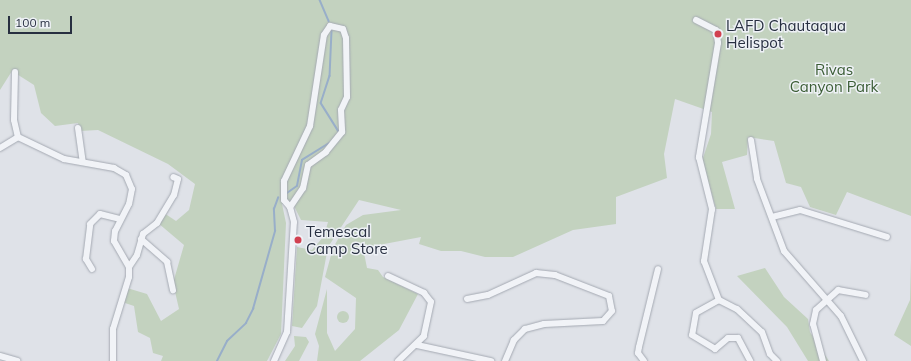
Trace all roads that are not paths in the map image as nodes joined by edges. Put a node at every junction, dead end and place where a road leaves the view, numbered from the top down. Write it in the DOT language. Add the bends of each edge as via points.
graph roads {
  1 [pos="696,20"];
  2 [pos="15,72"];
  3 [pos="78,128"];
  4 [pos="18,137"];
  5 [pos="751,140"];
  6 [pos="0,148"];
  7 [pos="83,162"];
  8 [pos="173,177"];
  9 [pos="290,207"];
  10 [pos="772,217"];
  11 [pos="120,219"];
  12 [pos="887,237"];
  13 [pos="141,239"];
  14 [pos="129,267"];
  15 [pos="92,269"];
  16 [pos="658,269"];
  17 [pos="388,276"];
  18 [pos="173,290"];
  19 [pos="866,295"];
  20 [pos="826,297"];
  21 [pos="467,299"];
  22 [pos="719,300"];
  23 [pos="417,345"];
  24 [pos="0,356"];
  25 [pos="17,361"];
  26 [pos="113,361"];
  27 [pos="274,361"];
  28 [pos="398,361"];
  29 [pos="490,361"];
  30 [pos="505,361"];
  31 [pos="644,361"];
  32 [pos="750,361"];
  33 [pos="777,361"];
  34 [pos="823,361"];
  35 [pos="863,361"];
  1 -- 22 [label="street" via="716,30 718,43 699,163 712,209 704,261"];
  2 -- 4 [label="street" via="14,120"];
  3 -- 7 [label="street"];
  4 -- 6 [label="street"];
  4 -- 7 [label="street" via="44,152"];
  5 -- 10 [label="street" via="757,178"];
  7 -- 11 [label="street" via="114,168 126,175 132,197"];
  8 -- 13 [label="street" via="178,179 174,195"];
  9 -- 9 [label="street" via="303,188 308,165 326,152 342,132 341,110 347,97 346,38 337,26 326,28 310,126 284,181 284,200"];
  9 -- 27 [label="street" via="294,222 287,332"];
  10 -- 12 [label="street" via="800,210 813,212"];
  10 -- 20 [label="street" via="778,238 793,265"];
  11 -- 14 [label="street" via="114,241"];
  11 -- 15 [label="street" via="100,214 90,224 86,259"];
  13 -- 14 [label="street" via="138,255"];
  13 -- 18 [label="street" via="167,262"];
  14 -- 26 [label="street" via="128,286 113,329"];
  16 -- 31 [label="street" via="638,353"];
  17 -- 23 [label="street" via="424,293 431,302 426,329"];
  19 -- 20 [label="street" via="845,289"];
  20 -- 34 [label="street" via="813,317"];
  20 -- 35 [label="street" via="841,316"];
  21 -- 30 [label="street" via="488,295 536,273 555,275 609,296 612,311 603,321 544,324 525,329 514,340"];
  22 -- 32 [label="street" via="696,313 692,335 715,349 728,338 738,338"];
  22 -- 33 [label="street" via="737,309 762,332 770,354"];
  23 -- 28 [label="street"];
  23 -- 29 [label="street"];
  24 -- 25 [label="street"];
}
